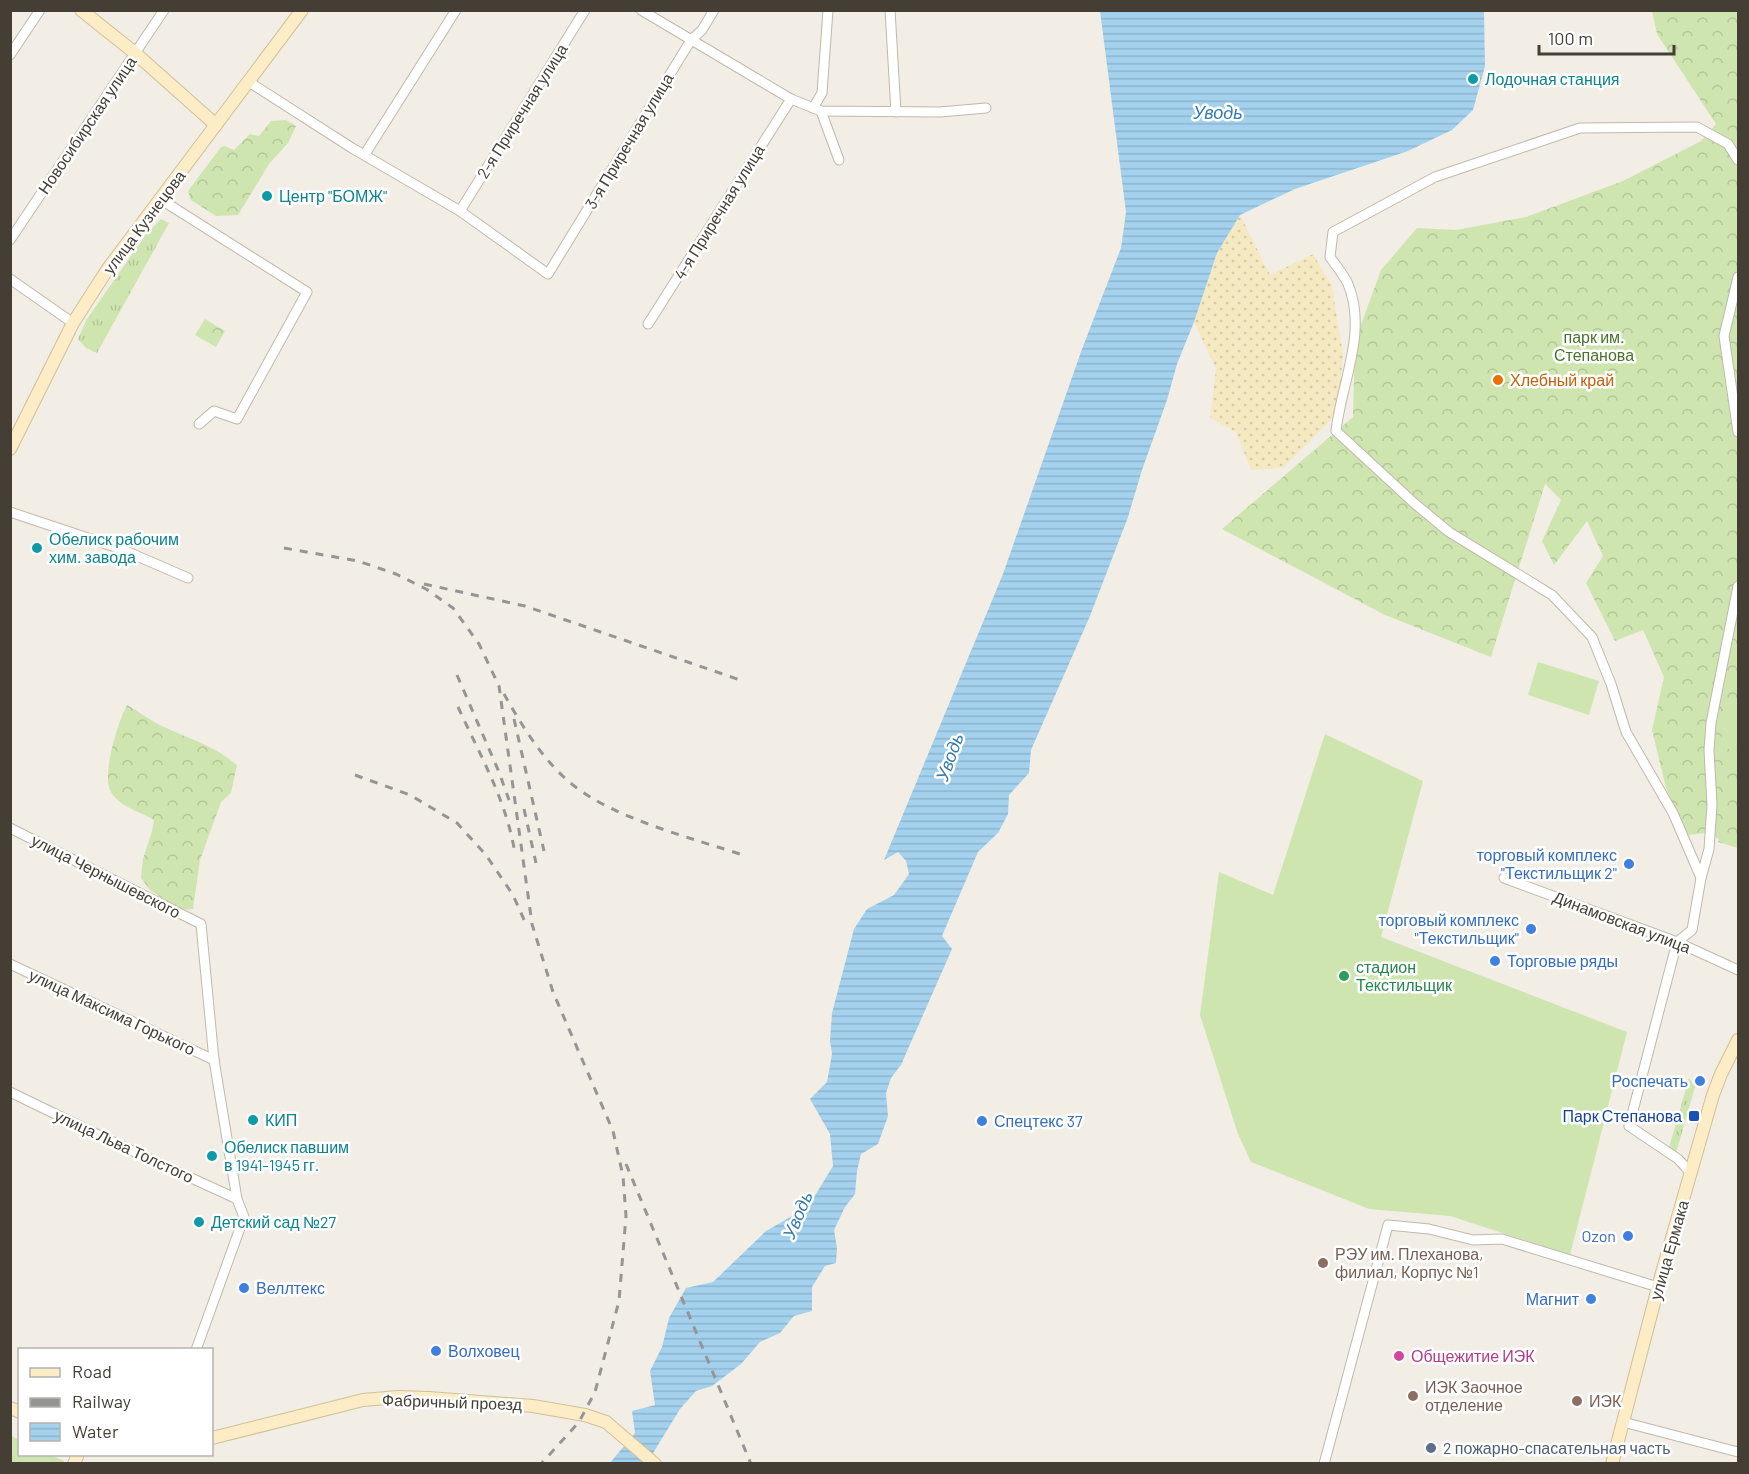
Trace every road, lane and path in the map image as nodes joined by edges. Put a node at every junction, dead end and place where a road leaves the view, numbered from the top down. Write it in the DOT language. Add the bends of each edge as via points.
graph roads {
  1 [pos="40,10"];
  2 [pos="81,10"];
  3 [pos="164,10"];
  4 [pos="302,10"];
  5 [pos="456,10"];
  6 [pos="585,10"];
  7 [pos="641,10"];
  8 [pos="714,10"];
  9 [pos="828,10"];
  10 [pos="890,10"];
  11 [pos="691,40"];
  12 [pos="135,53"];
  13 [pos="10,55"];
  14 [pos="249,82"];
  15 [pos="791,99"];
  16 [pos="986,108"];
  17 [pos="817,110"];
  18 [pos="896,112"];
  19 [pos="216,125"];
  20 [pos="365,154"];
  21 [pos="839,160"];
  22 [pos="1738,160"];
  23 [pos="160,200"];
  24 [pos="460,210"];
  25 [pos="10,240"];
  26 [pos="1738,277"];
  27 [pos="10,279"];
  28 [pos="73,323"];
  29 [pos="648,324"];
  30 [pos="199,424"];
  31 [pos="1738,432"];
  32 [pos="11,446"];
  33 [pos="10,512"];
  34 [pos="188,578"];
  35 [pos="1738,586"];
  36 [pos="10,828"];
  37 [pos="1504,878"];
  38 [pos="1701,878"];
  39 [pos="1677,942"];
  40 [pos="10,964"];
  41 [pos="1738,970"];
  42 [pos="1738,1040"];
  43 [pos="214,1060"];
  44 [pos="10,1092"];
  45 [pos="1691,1173"];
  46 [pos="237,1199"];
  47 [pos="1658,1287"];
  48 [pos="197,1348"];
  49 [pos="1623,1422"];
  50 [pos="213,1438"];
  51 [pos="1738,1452"];
  52 [pos="655,1464"];
  53 [pos="1324,1464"];
  54 [pos="1612,1464"];
  1 -- 13 [label="street"];
  2 -- 12 [label="main road"];
  3 -- 12 [label="street, Новосибирская улица"];
  4 -- 14 [label="main road, улица Кузнецова"];
  5 -- 20 [label="street"];
  6 -- 24 [label="street, 2-я Приречная улица"];
  7 -- 11 [label="street"];
  8 -- 11 [label="street, 3-я Приречная улица"];
  9 -- 17 [label="street" via="822,93"];
  10 -- 18 [label="street"];
  11 -- 15 [label="street"];
  11 -- 24 [label="street, 3-я Приречная улица" via="548,274"];
  12 -- 19 [label="main road"];
  12 -- 25 [label="street, Новосибирская улица"];
  14 -- 19 [label="main road, улица Кузнецова"];
  14 -- 20 [label="street"];
  15 -- 17 [label="street"];
  15 -- 29 [label="street, 4-я Приречная улица"];
  16 -- 18 [label="street"];
  17 -- 18 [label="street"];
  17 -- 21 [label="street"];
  19 -- 23 [label="main road, улица Кузнецова"];
  20 -- 24 [label="street"];
  22 -- 38 [label="street" via="1728,144 1697,127 1580,128 1435,177 1334,231 1330,257 1348,285 1356,320 1336,431 1414,504 1449,531 1552,595 1592,637 1626,732 1673,813"];
  23 -- 28 [label="main road, улица Кузнецова"];
  23 -- 30 [label="street" via="307,292 237,419 214,411"];
  26 -- 31 [label="street" via="1724,336"];
  27 -- 28 [label="street"];
  28 -- 32 [label="main road, улица Кузнецова"];
  33 -- 34 [label="street" via="121,549"];
  35 -- 38 [label="street" via="1711,723 1712,829"];
  36 -- 43 [label="street, улица Чернышевского" via="201,924"];
  37 -- 39 [label="street, Динамовская улица"];
  38 -- 39 [label="street" via="1692,930"];
  39 -- 41 [label="street, Динамовская улица"];
  39 -- 45 [label="street" via="1629,1126"];
  40 -- 43 [label="street, улица Максима Горького"];
  42 -- 45 [label="main road, улица Ермака" via="1713,1095"];
  43 -- 46 [label="street"];
  44 -- 46 [label="street, улица Льва Толстого"];
  45 -- 47 [label="main road, улица Ермака"];
  46 -- 48 [label="street" via="244,1217"];
  47 -- 49 [label="main road, улица Ермака"];
  47 -- 53 [label="street" via="1502,1239 1473,1240 1429,1229 1388,1225"];
  49 -- 51 [label="street"];
  49 -- 54 [label="main road, улица Ермака"];
  50 -- 52 [label="main road, Фабричный проезд" via="351,1402 398,1397 500,1403 572,1411 606,1422"];
}
